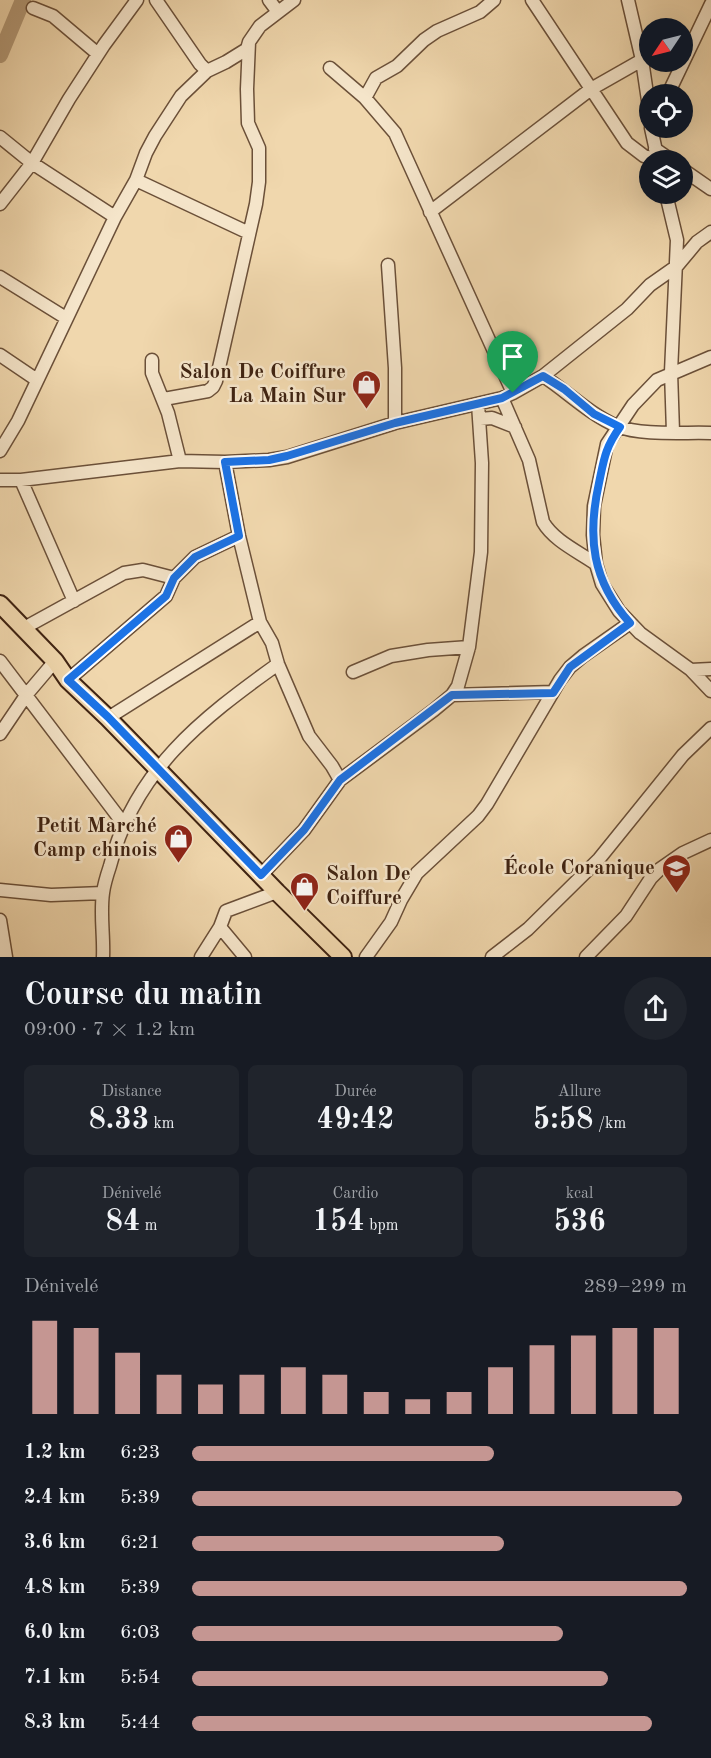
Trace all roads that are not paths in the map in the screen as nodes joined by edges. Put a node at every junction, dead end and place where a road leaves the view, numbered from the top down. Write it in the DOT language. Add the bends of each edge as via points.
graph roads {
  1 [pos="137,0"];
  2 [pos="156,0"];
  3 [pos="269,0"];
  4 [pos="294,0"];
  5 [pos="494,0"];
  6 [pos="532,0"];
  7 [pos="628,0"];
  8 [pos="711,4"];
  9 [pos="33,8"];
  10 [pos="278,12"];
  11 [pos="249,42"];
  12 [pos="639,47"];
  13 [pos="98,54"];
  14 [pos="639,62"];
  15 [pos="330,68"];
  16 [pos="207,70"];
  17 [pos="673,84"];
  18 [pos="591,88"];
  19 [pos="365,98"];
  20 [pos="0,137"];
  21 [pos="653,138"];
  22 [pos="655,149"];
  23 [pos="32,163"];
  24 [pos="693,177"];
  25 [pos="136,180"];
  26 [pos="711,189"];
  27 [pos="0,204"];
  28 [pos="668,204"];
  29 [pos="430,212"];
  30 [pos="115,217"];
  31 [pos="711,232"];
  32 [pos="249,233"];
  33 [pos="388,265"];
  34 [pos="678,266"];
  35 [pos="0,277"];
  36 [pos="66,318"];
  37 [pos="0,355"];
  38 [pos="711,357"];
  39 [pos="152,360"];
  40 [pos="671,372"];
  41 [pos="543,376"];
  42 [pos="37,380"];
  43 [pos="507,396"];
  44 [pos="164,399"];
  45 [pos="478,404"];
  46 [pos="480,419"];
  47 [pos="395,423"];
  48 [pos="515,427"];
  49 [pos="620,427"];
  50 [pos="673,432"];
  51 [pos="711,433"];
  52 [pos="0,451"];
  53 [pos="180,461"];
  54 [pos="225,462"];
  55 [pos="0,480"];
  56 [pos="21,480"];
  57 [pos="239,536"];
  58 [pos="596,564"];
  59 [pos="174,578"];
  60 [pos="74,601"];
  61 [pos="0,604"];
  62 [pos="260,622"];
  63 [pos="630,623"];
  64 [pos="24,628"];
  65 [pos="469,647"];
  66 [pos="0,661"];
  67 [pos="55,661"];
  68 [pos="278,664"];
  69 [pos="711,669"];
  70 [pos="692,670"];
  71 [pos="353,672"];
  72 [pos="68,680"];
  73 [pos="711,691"];
  74 [pos="553,693"];
  75 [pos="27,694"];
  76 [pos="452,695"];
  77 [pos="108,717"];
  78 [pos="711,728"];
  79 [pos="0,734"];
  80 [pos="157,768"];
  81 [pos="340,780"];
  82 [pos="123,823"];
  83 [pos="711,840"];
  84 [pos="261,875"];
  85 [pos="0,890"];
  86 [pos="277,892"];
  87 [pos="103,893"];
  88 [pos="0,920"];
  89 [pos="220,927"];
  90 [pos="6,957"];
  91 [pos="103,957"];
  92 [pos="201,957"];
  93 [pos="245,957"];
  94 [pos="343,957"];
  95 [pos="366,957"];
  96 [pos="492,957"];
  97 [pos="586,957"];
  1 -- 13 [label="street"];
  2 -- 16 [label="street"];
  3 -- 10 [label="street"];
  4 -- 10 [label="street"];
  5 -- 19 [label="street" via="480,12 424,40 397,66 376,78"];
  6 -- 18 [label="street"];
  7 -- 12 [label="street"];
  8 -- 17 [label="street"];
  9 -- 13 [label="street" via="53,16"];
  10 -- 11 [label="street" via="260,26"];
  11 -- 16 [label="street" via="247,49"];
  11 -- 32 [label="street" via="248,123 259,148 256,204"];
  13 -- 23 [label="street"];
  14 -- 18 [label="street"];
  15 -- 19 [label="street"];
  16 -- 25 [label="street" via="181,96 155,136"];
  18 -- 22 [label="street" via="627,143 644,156 658,160"];
  18 -- 29 [label="street"];
  19 -- 29 [label="street" via="395,133"];
  20 -- 23 [label="street"];
  21 -- 22 [label="street"];
  23 -- 27 [label="street"];
  23 -- 30 [label="street"];
  24 -- 26 [label="street"];
  25 -- 30 [label="street"];
  25 -- 32 [label="street"];
  28 -- 34 [label="street"];
  29 -- 43 [label="street"];
  30 -- 36 [label="street"];
  31 -- 34 [label="street" via="697,242"];
  32 -- 44 [label="street" via="213,387"];
  33 -- 47 [label="street"];
  34 -- 40 [label="street"];
  34 -- 41 [label="street"];
  35 -- 36 [label="street"];
  36 -- 42 [label="street"];
  37 -- 42 [label="street"];
  38 -- 40 [label="street"];
  39 -- 44 [label="street" via="152,373"];
  40 -- 49 [label="street" via="650,385"];
  40 -- 50 [label="street"];
  41 -- 43 [label="street"];
  41 -- 49 [label="street" via="594,414"];
  42 -- 52 [label="street"];
  43 -- 45 [label="street"];
  43 -- 48 [label="street"];
  44 -- 53 [label="street"];
  45 -- 46 [label="street"];
  45 -- 47 [label="street"];
  46 -- 48 [label="street" via="492,418"];
  46 -- 65 [label="street" via="482,552"];
  47 -- 54 [label="street" via="287,456"];
  48 -- 58 [label="street" via="529,460 547,530"];
  49 -- 50 [label="street"];
  49 -- 58 [label="street" via="607,444 594,507"];
  50 -- 51 [label="street"];
  53 -- 54 [label="street"];
  53 -- 56 [label="street"];
  54 -- 57 [label="street"];
  55 -- 56 [label="street"];
  56 -- 60 [label="street"];
  57 -- 59 [label="street" via="195,557"];
  57 -- 62 [label="street"];
  58 -- 63 [label="street" via="611,600"];
  59 -- 60 [label="street" via="133,570"];
  59 -- 72 [label="street" via="166,596"];
  60 -- 64 [label="street"];
  61 -- 64 [label="main road"];
  62 -- 68 [label="street"];
  62 -- 77 [label="street"];
  63 -- 70 [label="street"];
  63 -- 74 [label="street" via="570,667"];
  64 -- 67 [label="main road"];
  65 -- 71 [label="street" via="391,656"];
  65 -- 76 [label="street" via="462,676"];
  66 -- 75 [label="street"];
  67 -- 72 [label="main road"];
  67 -- 75 [label="street"];
  68 -- 80 [label="street" via="236,695"];
  68 -- 81 [label="street" via="309,736"];
  69 -- 70 [label="street"];
  70 -- 73 [label="street"];
  72 -- 77 [label="main road"];
  74 -- 76 [label="street"];
  74 -- 95 [label="street" via="487,804 417,873 392,922"];
  75 -- 79 [label="street"];
  75 -- 82 [label="street"];
  76 -- 81 [label="street"];
  77 -- 80 [label="main road"];
  78 -- 96 [label="street" via="683,755 599,859 528,929"];
  80 -- 82 [label="street"];
  80 -- 84 [label="main road"];
  81 -- 84 [label="street" via="304,830"];
  82 -- 87 [label="street"];
  83 -- 97 [label="street" via="682,853 660,869 626,916"];
  84 -- 86 [label="main road"];
  85 -- 87 [label="street" via="51,896"];
  86 -- 89 [label="street" via="226,910"];
  86 -- 94 [label="main road"];
  87 -- 91 [label="street"];
  88 -- 90 [label="street"];
  89 -- 92 [label="street"];
  89 -- 93 [label="street"];
}
